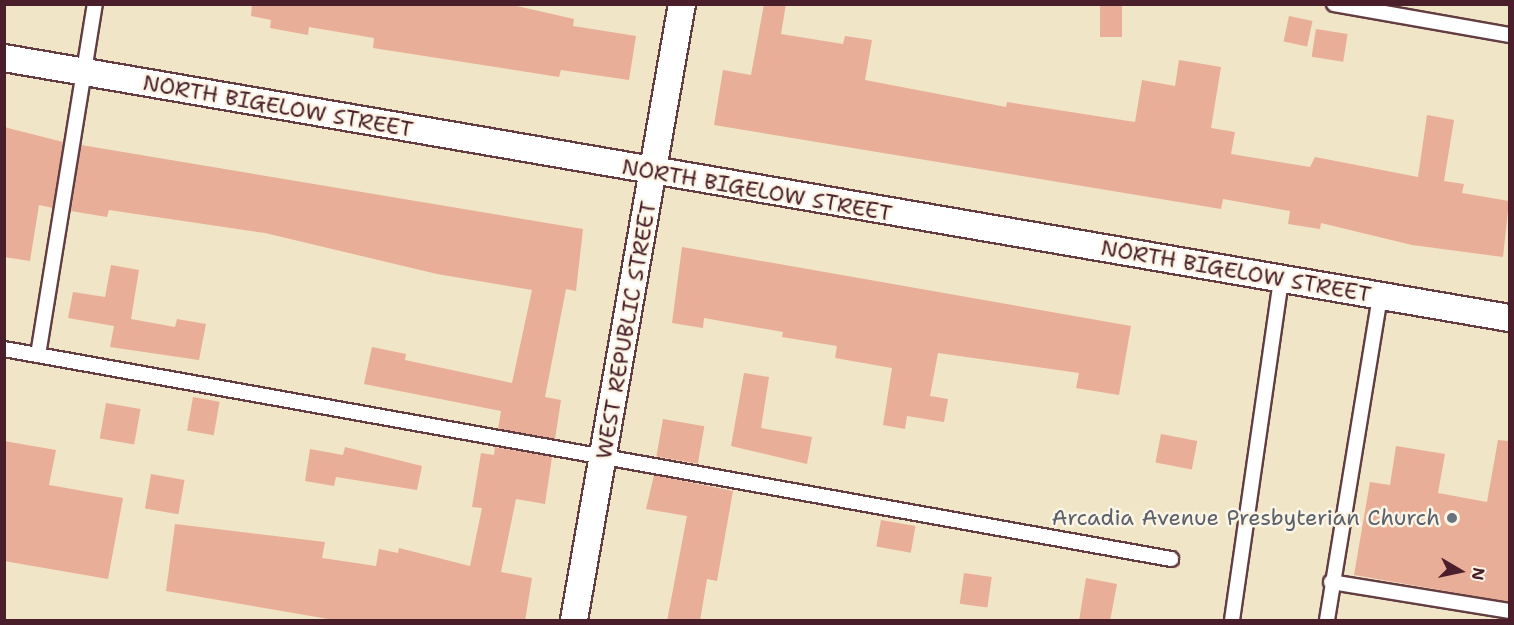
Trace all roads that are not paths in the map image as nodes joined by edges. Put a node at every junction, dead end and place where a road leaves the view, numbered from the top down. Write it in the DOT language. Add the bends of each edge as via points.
graph roads {
  1 [pos="95,4"];
  2 [pos="682,4"];
  3 [pos="1334,4"];
  4 [pos="1509,35"];
  5 [pos="4,58"];
  6 [pos="83,72"];
  7 [pos="655,172"];
  8 [pos="1281,279"];
  9 [pos="1380,296"];
  10 [pos="1509,318"];
  11 [pos="4,349"];
  12 [pos="38,355"];
  13 [pos="603,456"];
  14 [pos="1171,559"];
  15 [pos="1331,582"];
  16 [pos="1509,611"];
  17 [pos="574,621"];
  18 [pos="1232,621"];
  19 [pos="1327,621"];
  1 -- 6 [label="lane"];
  2 -- 7 [label="street, WEST REPUBLIC STREET"];
  3 -- 4 [label="lane"];
  5 -- 6 [label="street, NORTH BIGELOW STREET"];
  6 -- 7 [label="street, NORTH BIGELOW STREET"];
  6 -- 12 [label="lane"];
  7 -- 8 [label="street, NORTH BIGELOW STREET"];
  7 -- 13 [label="street, WEST REPUBLIC STREET"];
  8 -- 9 [label="street, NORTH BIGELOW STREET"];
  8 -- 18 [label="lane"];
  9 -- 10 [label="street, NORTH BIGELOW STREET"];
  9 -- 15 [label="lane"];
  11 -- 12 [label="lane"];
  12 -- 13 [label="lane"];
  13 -- 14 [label="lane"];
  13 -- 17 [label="street, WEST REPUBLIC STREET"];
  15 -- 16 [label="lane"];
  15 -- 19 [label="lane"];
}
